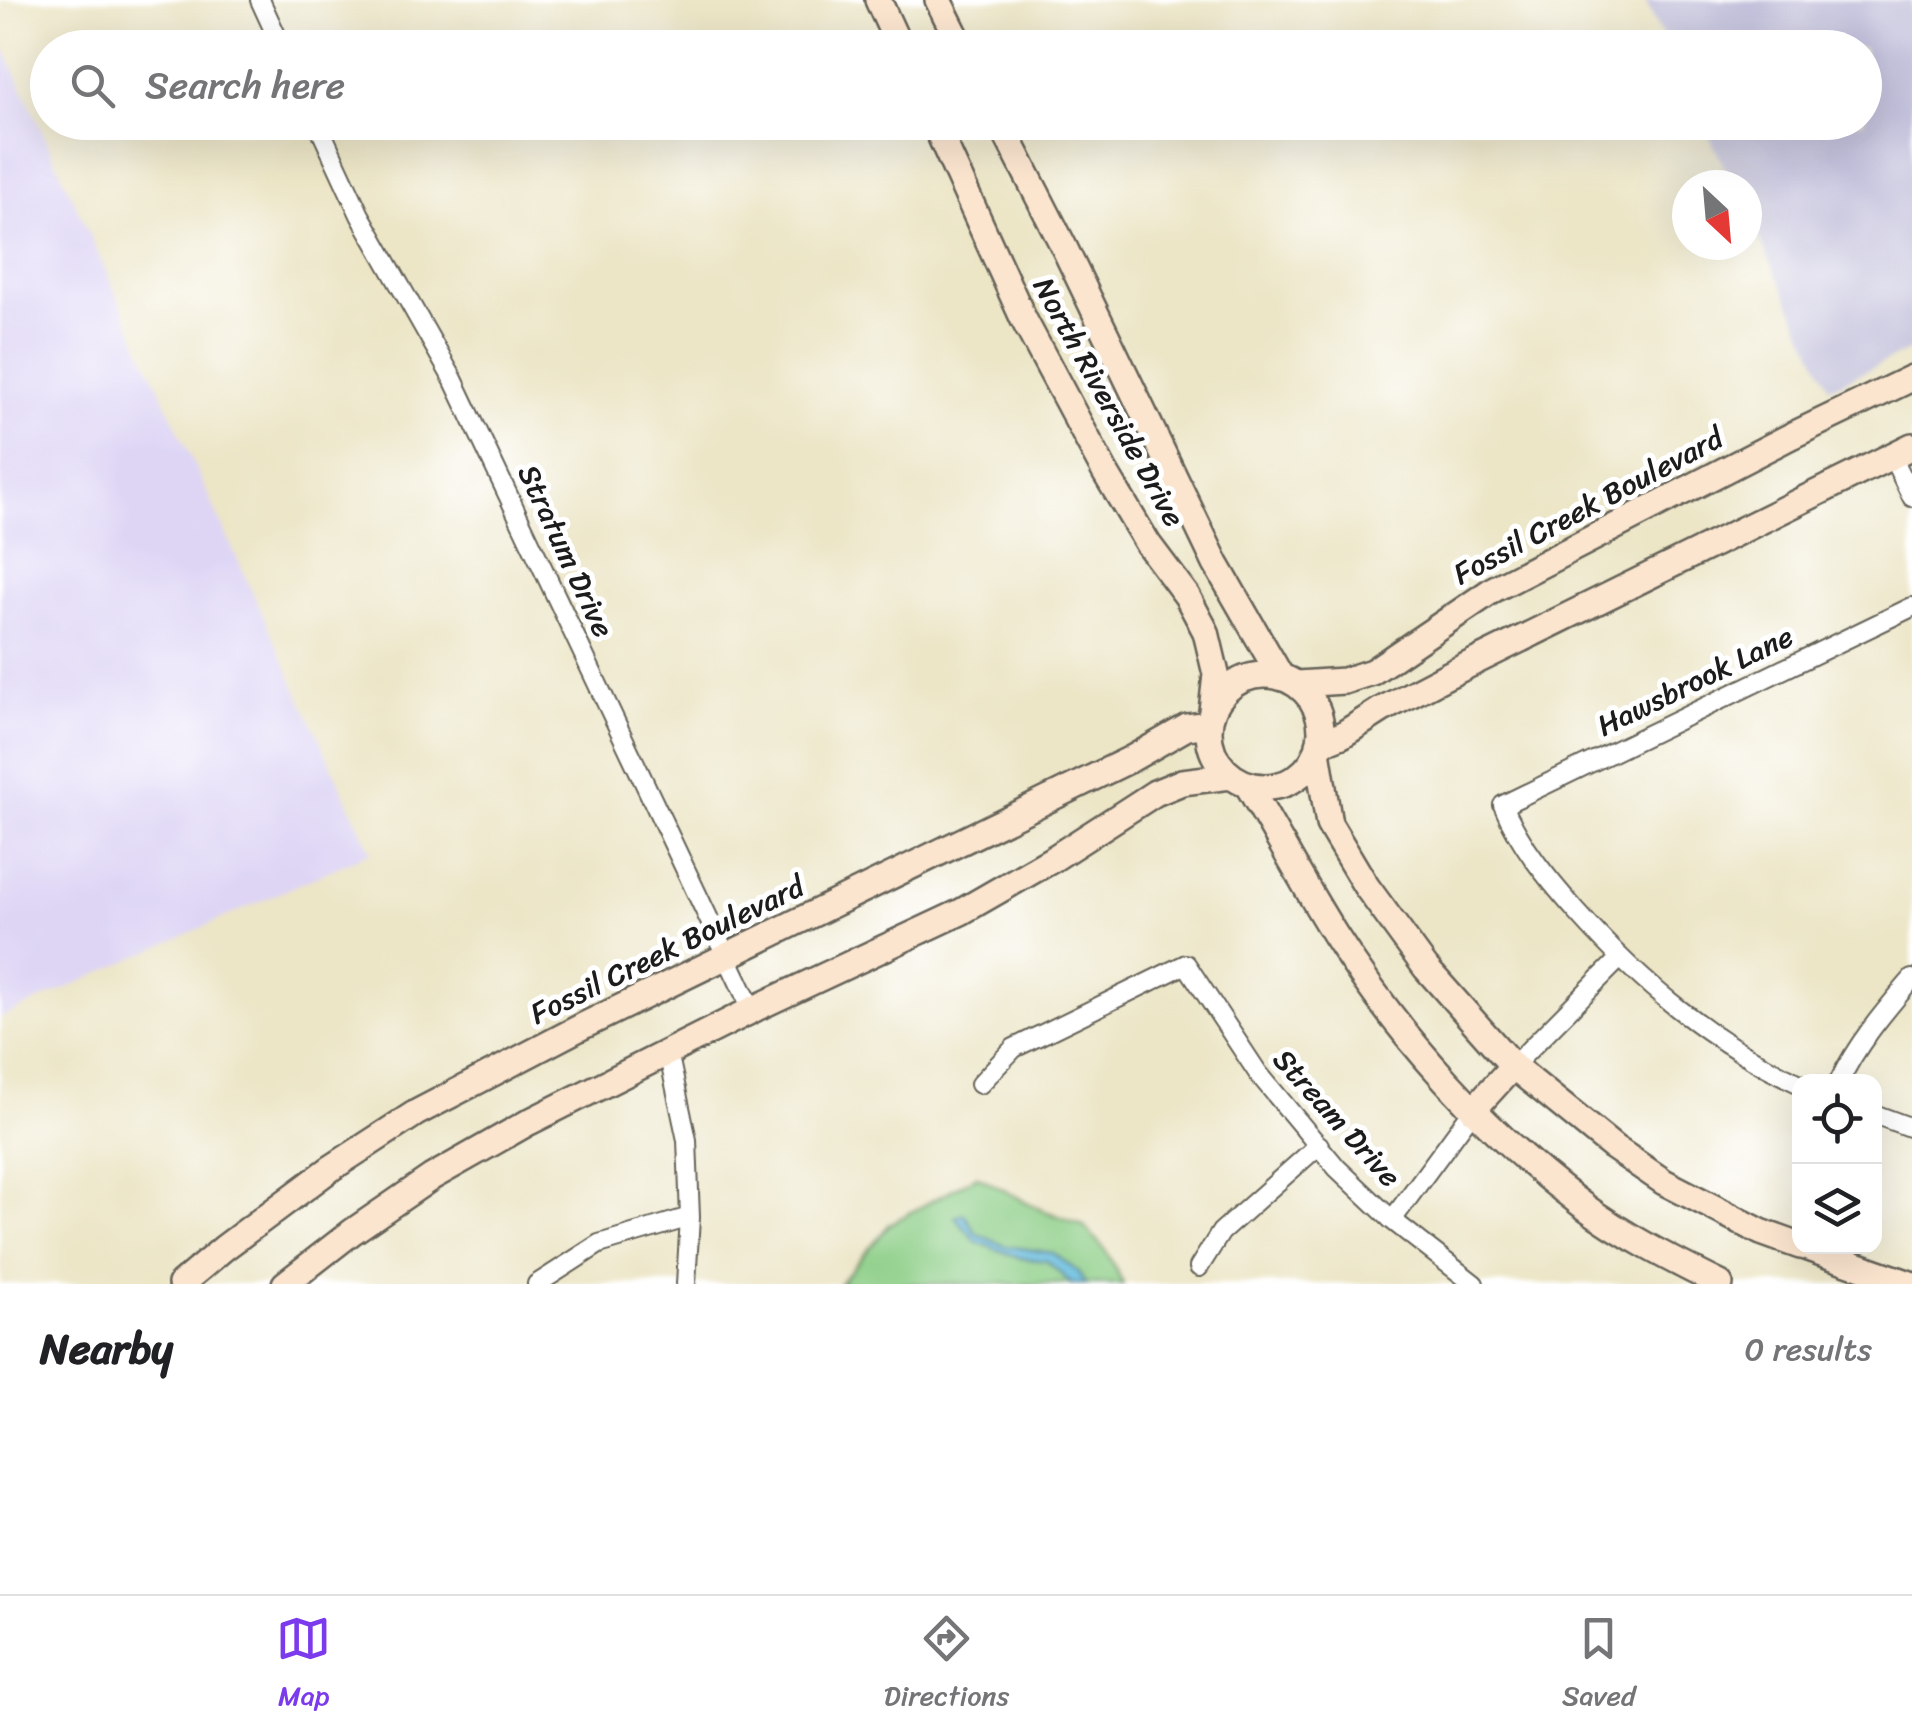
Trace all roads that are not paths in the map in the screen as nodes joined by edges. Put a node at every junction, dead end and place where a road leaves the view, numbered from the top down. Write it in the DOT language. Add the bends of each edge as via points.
graph roads {
  1 [pos="260,0"];
  2 [pos="878,0"];
  3 [pos="938,0"];
  4 [pos="274,30"];
  5 [pos="892,30"];
  6 [pos="953,30"];
  7 [pos="325,140"];
  8 [pos="942,140"];
  9 [pos="1009,140"];
  10 [pos="1912,378"];
  11 [pos="1902,451"];
  12 [pos="1912,497"];
  13 [pos="1912,607"];
  14 [pos="1289,681"];
  15 [pos="1211,717"];
  16 [pos="1318,748"];
  17 [pos="1239,779"];
  18 [pos="726,957"];
  19 [pos="1619,959"];
  20 [pos="1912,979"];
  21 [pos="752,1010"];
  22 [pos="668,1052"];
  23 [pos="1512,1066"];
  24 [pos="1843,1074"];
  25 [pos="1792,1079"];
  26 [pos="980,1084"];
  27 [pos="1473,1110"];
  28 [pos="1882,1117"];
  29 [pos="1912,1128"];
  30 [pos="1318,1145"];
  31 [pos="690,1218"];
  32 [pos="1392,1220"];
  33 [pos="1792,1243"];
  34 [pos="1824,1254"];
  35 [pos="1199,1267"];
  36 [pos="181,1284"];
  37 [pos="285,1284"];
  38 [pos="537,1284"];
  39 [pos="686,1284"];
  40 [pos="1474,1284"];
  41 [pos="1720,1284"];
  42 [pos="1910,1284"];
  1 -- 4 [label="street"];
  2 -- 5 [label="main road"];
  3 -- 6 [label="main road"];
  7 -- 18 [label="street, Stratum Drive" via="453,379"];
  8 -- 15 [label="main road, North Riverside Drive" via="1024,320 1105,472 1206,632 1216,674"];
  9 -- 14 [label="main road, North Riverside Drive" via="1216,564"];
  10 -- 14 [label="main road, Fossil Creek Boulevard" via="1494,589 1372,672 1344,681"];
  11 -- 12 [label="street"];
  11 -- 16 [label="main road" via="1466,666"];
  13 -- 19 [label="street, Hawsbrook Lane" via="1502,806 1526,851"];
  14 -- 15 [label="main road" via="1248,677 1221,696"];
  14 -- 16 [label="main road" via="1315,705"];
  15 -- 17 [label="main road" via="1213,752"];
  15 -- 18 [label="main road, Fossil Creek Boulevard"];
  16 -- 17 [label="main road" via="1308,766 1280,784"];
  16 -- 23 [label="main road" via="1329,824 1366,886 1426,968"];
  17 -- 21 [label="main road" via="1182,782 1155,793 961,912"];
  17 -- 27 [label="main road" via="1397,1024"];
  18 -- 21 [label="street, Stratum Drive"];
  18 -- 36 [label="main road, Fossil Creek Boulevard" via="416,1114 330,1169"];
  19 -- 23 [label="street"];
  19 -- 25 [label="street" via="1713,1034"];
  20 -- 24 [label="street"];
  21 -- 22 [label="main road"];
  22 -- 31 [label="street" via="687,1140"];
  22 -- 37 [label="main road" via="432,1176"];
  23 -- 27 [label="main road"];
  23 -- 33 [label="main road" via="1664,1182"];
  26 -- 30 [label="street, Stream Drive" via="1014,1048 1186,964 1258,1073"];
  27 -- 32 [label="street"];
  27 -- 41 [label="main road" via="1583,1206"];
  28 -- 29 [label="street"];
  30 -- 32 [label="street, Stream Drive"];
  30 -- 35 [label="street" via="1221,1232"];
  31 -- 38 [label="street" via="599,1244"];
  31 -- 39 [label="street"];
  32 -- 40 [label="street, Stream Drive"];
  34 -- 42 [label="main road"];
}
